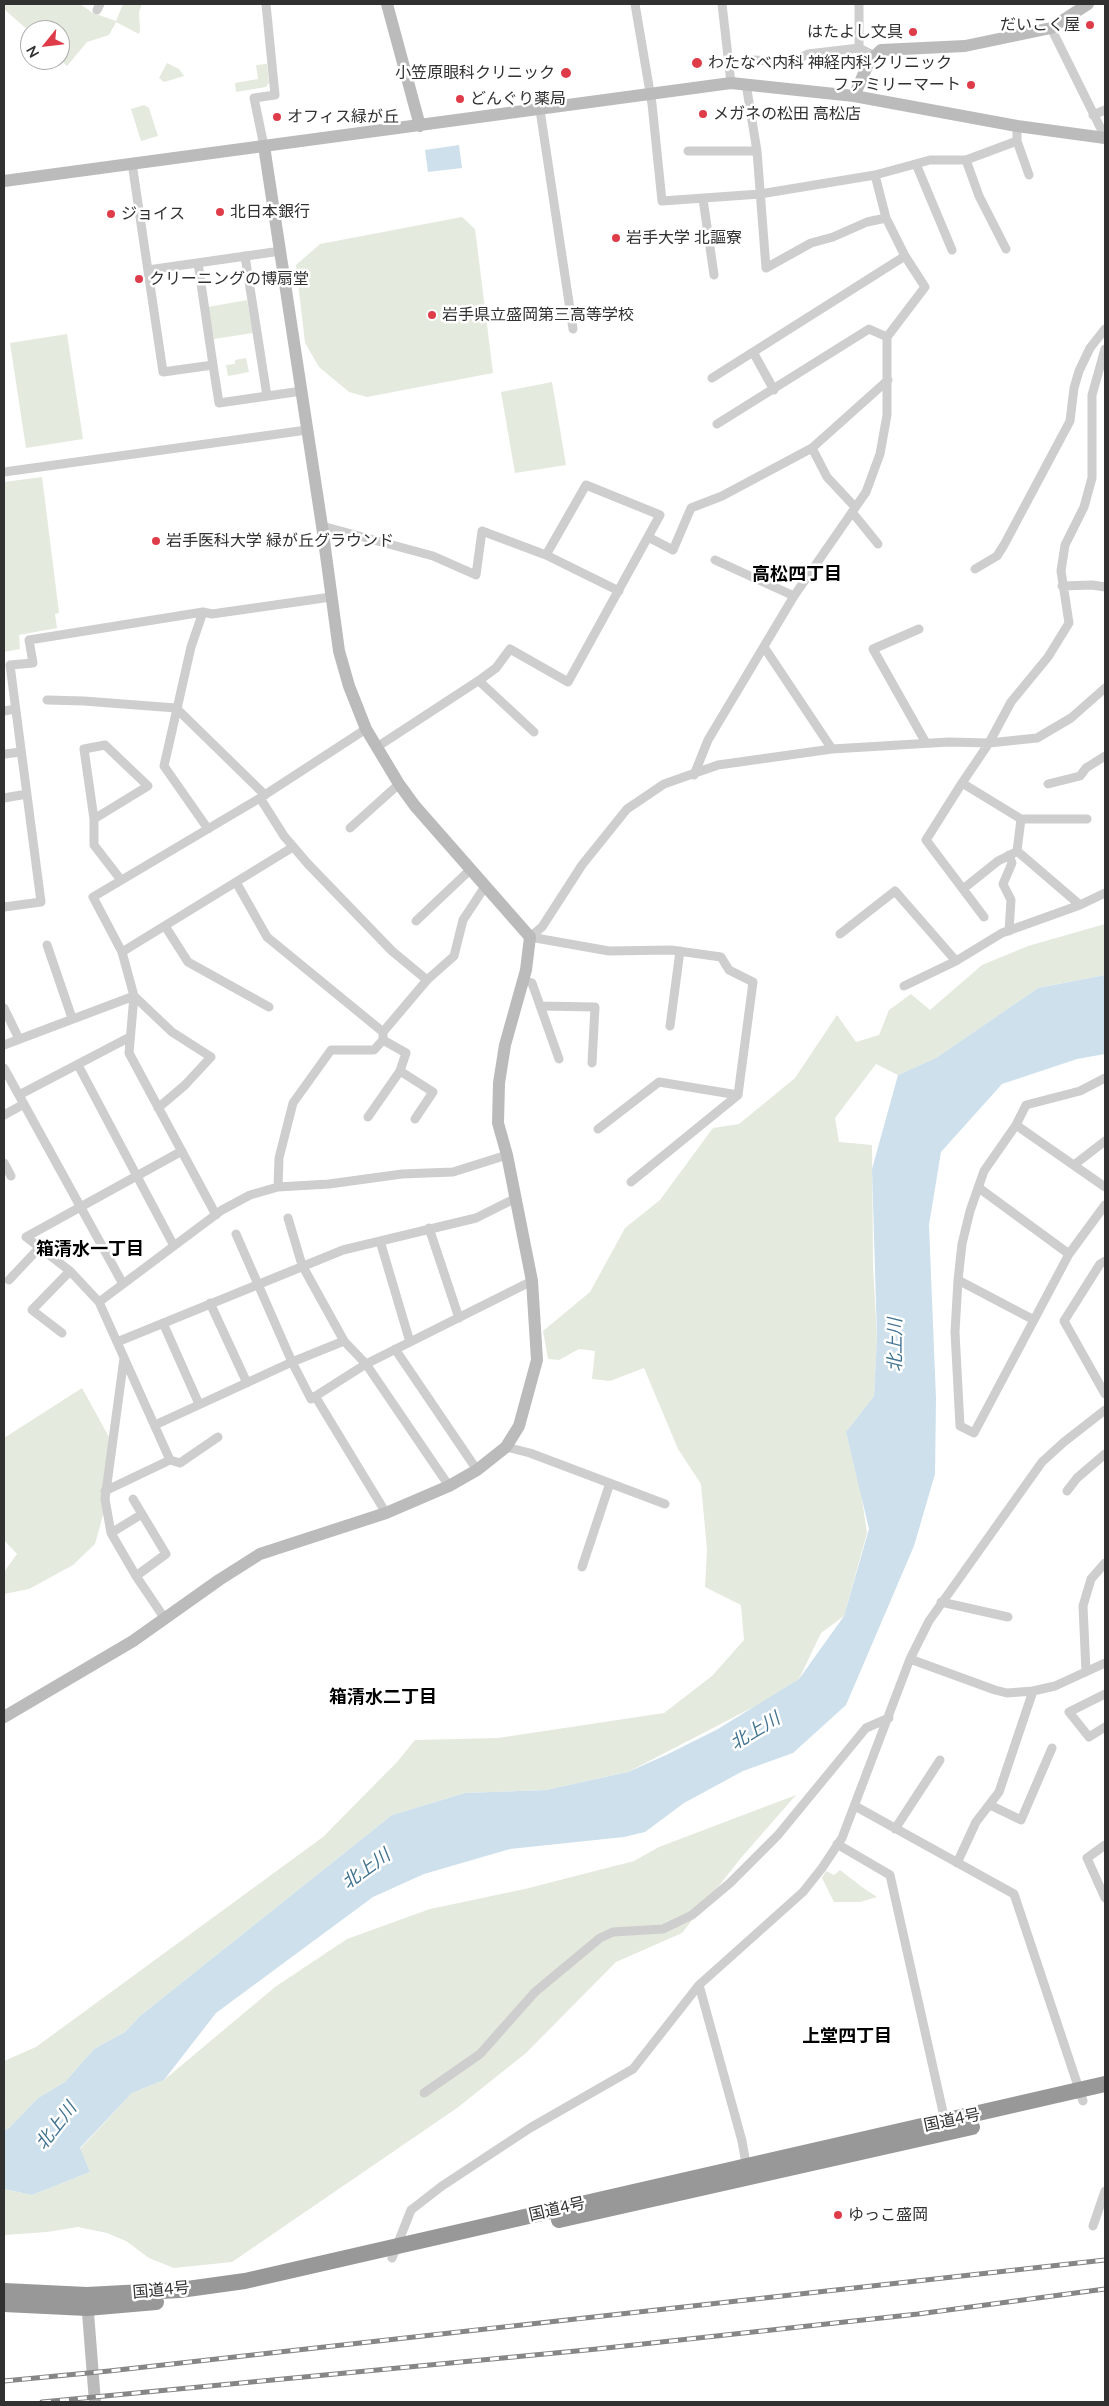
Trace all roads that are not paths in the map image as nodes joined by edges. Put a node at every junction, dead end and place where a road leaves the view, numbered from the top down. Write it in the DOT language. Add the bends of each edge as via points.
graph roads {
  1 [pos="266,4"];
  2 [pos="387,4"];
  3 [pos="634,4"];
  4 [pos="722,4"];
  5 [pos="858,4"];
  6 [pos="1088,4"];
  7 [pos="1051,28"];
  8 [pos="859,48"];
  9 [pos="875,56"];
  10 [pos="754,60"];
  11 [pos="731,83"];
  12 [pos="746,84"];
  13 [pos="650,95"];
  14 [pos="854,96"];
  15 [pos="540,110"];
  16 [pos="1105,110"];
  17 [pos="1093,115"];
  18 [pos="420,126"];
  19 [pos="1017,126"];
  20 [pos="1105,137"];
  21 [pos="1017,141"];
  22 [pos="264,146"];
  23 [pos="688,151"];
  24 [pos="757,151"];
  25 [pos="966,160"];
  26 [pos="132,164"];
  27 [pos="916,164"];
  28 [pos="875,175"];
  29 [pos="1028,175"];
  30 [pos="4,180"];
  31 [pos="760,194"];
  32 [pos="703,200"];
  33 [pos="886,218"];
  34 [pos="1006,249"];
  35 [pos="952,250"];
  36 [pos="281,251"];
  37 [pos="246,256"];
  38 [pos="905,256"];
  39 [pos="198,263"];
  40 [pos="148,270"];
  41 [pos="714,275"];
  42 [pos="1105,328"];
  43 [pos="573,329"];
  44 [pos="887,337"];
  45 [pos="1105,349"];
  46 [pos="753,352"];
  47 [pos="212,365"];
  48 [pos="712,378"];
  49 [pos="888,380"];
  50 [pos="302,390"];
  51 [pos="774,390"];
  52 [pos="267,396"];
  53 [pos="718,424"];
  54 [pos="307,430"];
  55 [pos="812,448"];
  56 [pos="4,472"];
  57 [pos="854,510"];
  58 [pos="322,526"];
  59 [pos="648,537"];
  60 [pos="878,544"];
  61 [pos="546,555"];
  62 [pos="715,560"];
  63 [pos="975,569"];
  64 [pos="1062,586"];
  65 [pos="1105,587"];
  66 [pos="618,591"];
  67 [pos="794,596"];
  68 [pos="331,597"];
  69 [pos="202,612"];
  70 [pos="919,628"];
  71 [pos="764,646"];
  72 [pos="7,666"];
  73 [pos="478,681"];
  74 [pos="1105,688"];
  75 [pos="47,700"];
  76 [pos="176,708"];
  77 [pos="16,709"];
  78 [pos="4,710"];
  79 [pos="366,729"];
  80 [pos="534,732"];
  81 [pos="926,743"];
  82 [pos="989,743"];
  83 [pos="377,747"];
  84 [pos="832,749"];
  85 [pos="21,752"];
  86 [pos="4,754"];
  87 [pos="1104,760"];
  88 [pos="694,775"];
  89 [pos="962,783"];
  90 [pos="399,784"];
  91 [pos="1048,784"];
  92 [pos="27,794"];
  93 [pos="263,797"];
  94 [pos="4,798"];
  95 [pos="94,819"];
  96 [pos="1021,819"];
  97 [pos="1087,819"];
  98 [pos="350,828"];
  99 [pos="208,829"];
  100 [pos="294,847"];
  101 [pos="1013,853"];
  102 [pos="471,869"];
  103 [pos="121,880"];
  104 [pos="236,882"];
  105 [pos="486,885"];
  106 [pos="963,889"];
  107 [pos="1105,893"];
  108 [pos="1080,905"];
  109 [pos="4,907"];
  110 [pos="984,917"];
  111 [pos="416,921"];
  112 [pos="165,926"];
  113 [pos="1009,931"];
  114 [pos="840,934"];
  115 [pos="530,937"];
  116 [pos="47,945"];
  117 [pos="680,951"];
  118 [pos="122,952"];
  119 [pos="956,961"];
  120 [pos="427,980"];
  121 [pos="523,980"];
  122 [pos="904,986"];
  123 [pos="134,996"];
  124 [pos="540,1006"];
  125 [pos="269,1007"];
  126 [pos="4,1008"];
  127 [pos="72,1018"];
  128 [pos="670,1026"];
  129 [pos="383,1036"];
  130 [pos="130,1037"];
  131 [pos="19,1039"];
  132 [pos="4,1045"];
  133 [pos="559,1059"];
  134 [pos="592,1063"];
  135 [pos="78,1065"];
  136 [pos="4,1068"];
  137 [pos="400,1071"];
  138 [pos="1105,1078"];
  139 [pos="738,1095"];
  140 [pos="21,1100"];
  141 [pos="158,1108"];
  142 [pos="4,1114"];
  143 [pos="368,1117"];
  144 [pos="415,1119"];
  145 [pos="1016,1125"];
  146 [pos="598,1129"];
  147 [pos="1105,1141"];
  148 [pos="182,1151"];
  149 [pos="507,1155"];
  150 [pos="4,1163"];
  151 [pos="1074,1165"];
  152 [pos="11,1176"];
  153 [pos="137,1176"];
  154 [pos="631,1182"];
  155 [pos="278,1187"];
  156 [pos="1105,1187"];
  157 [pos="979,1188"];
  158 [pos="516,1198"];
  159 [pos="1105,1205"];
  160 [pos="80,1206"];
  161 [pos="216,1215"];
  162 [pos="288,1218"];
  163 [pos="429,1228"];
  164 [pos="236,1234"];
  165 [pos="380,1241"];
  166 [pos="174,1246"];
  167 [pos="39,1248"];
  168 [pos="1069,1254"];
  169 [pos="1105,1261"];
  170 [pos="302,1265"];
  171 [pos="70,1272"];
  172 [pos="9,1280"];
  173 [pos="958,1280"];
  174 [pos="532,1281"];
  175 [pos="258,1283"];
  176 [pos="123,1284"];
  177 [pos="99,1302"];
  178 [pos="210,1303"];
  179 [pos="459,1318"];
  180 [pos="1034,1320"];
  181 [pos="164,1323"];
  182 [pos="62,1333"];
  183 [pos="344,1341"];
  184 [pos="117,1342"];
  185 [pos="410,1342"];
  186 [pos="395,1349"];
  187 [pos="124,1358"];
  188 [pos="292,1362"];
  189 [pos="366,1364"];
  190 [pos="247,1383"];
  191 [pos="1105,1394"];
  192 [pos="315,1396"];
  193 [pos="199,1404"];
  194 [pos="1105,1410"];
  195 [pos="155,1425"];
  196 [pos="218,1437"];
  197 [pos="506,1447"];
  198 [pos="1105,1454"];
  199 [pos="170,1460"];
  200 [pos="476,1470"];
  201 [pos="610,1483"];
  202 [pos="449,1486"];
  203 [pos="105,1491"];
  204 [pos="1067,1492"];
  205 [pos="133,1499"];
  206 [pos="665,1504"];
  207 [pos="386,1513"];
  208 [pos="142,1514"];
  209 [pos="111,1533"];
  210 [pos="1105,1563"];
  211 [pos="582,1567"];
  212 [pos="136,1576"];
  213 [pos="941,1602"];
  214 [pos="1008,1617"];
  215 [pos="165,1619"];
  216 [pos="910,1659"];
  217 [pos="1105,1663"];
  218 [pos="1086,1672"];
  219 [pos="1034,1691"];
  220 [pos="1105,1694"];
  221 [pos="4,1717"];
  222 [pos="889,1718"];
  223 [pos="1105,1728"];
  224 [pos="1052,1748"];
  225 [pos="940,1760"];
  226 [pos="855,1806"];
  227 [pos="990,1806"];
  228 [pos="895,1829"];
  229 [pos="837,1844"];
  230 [pos="1105,1845"];
  231 [pos="956,1863"];
  232 [pos="1105,1898"];
  233 [pos="699,1985"];
  234 [pos="1105,2084"];
  235 [pos="424,2093"];
  236 [pos="1105,2095"];
  237 [pos="1082,2096"];
  238 [pos="945,2121"];
  239 [pos="748,2171"];
  240 [pos="1105,2191"];
  241 [pos="1093,2226"];
  242 [pos="393,2253"];
  243 [pos="4,2291"];
  244 [pos="87,2302"];
  245 [pos="4,2304"];
  246 [pos="95,2402"];
  1 -- 22 [label="street" via="275,95 254,98"];
  2 -- 18 [label="street"];
  3 -- 13 [label="street"];
  4 -- 11 [label="street"];
  5 -- 8 [label="street"];
  6 -- 7 [label="street"];
  7 -- 9 [label="street" via="965,46 881,50"];
  7 -- 17 [label="street"];
  8 -- 9 [label="street"];
  8 -- 10 [label="street" via="808,54 791,62"];
  9 -- 14 [label="street" via="869,62"];
  11 -- 12 [label="street"];
  11 -- 13 [label="street"];
  12 -- 14 [label="street"];
  12 -- 24 [label="street"];
  13 -- 15 [label="street"];
  13 -- 32 [label="street" via="662,202"];
  14 -- 19 [label="street"];
  15 -- 18 [label="street"];
  15 -- 43 [label="street"];
  16 -- 17 [label="street"];
  17 -- 20 [label="street"];
  18 -- 22 [label="street"];
  19 -- 20 [label="street"];
  19 -- 21 [label="street"];
  21 -- 25 [label="street"];
  21 -- 29 [label="street"];
  22 -- 26 [label="street"];
  22 -- 36 [label="street"];
  23 -- 24 [label="street"];
  24 -- 31 [label="street"];
  25 -- 27 [label="street" via="930,160"];
  25 -- 34 [label="street"];
  26 -- 30 [label="street"];
  26 -- 40 [label="street"];
  27 -- 28 [label="street"];
  27 -- 35 [label="street"];
  28 -- 31 [label="street"];
  28 -- 33 [label="street"];
  31 -- 32 [label="street"];
  31 -- 33 [label="street" via="766,268 811,243"];
  32 -- 41 [label="street"];
  33 -- 38 [label="street"];
  36 -- 37 [label="street"];
  36 -- 50 [label="street"];
  37 -- 39 [label="street"];
  37 -- 52 [label="street"];
  38 -- 44 [label="street" via="925,287"];
  38 -- 46 [label="street"];
  39 -- 40 [label="street"];
  39 -- 47 [label="street"];
  40 -- 47 [label="street" via="163,372"];
  42 -- 63 [label="street" via="1079,371 1070,421 1004,545 996,556"];
  44 -- 49 [label="street"];
  44 -- 51 [label="street" via="869,330"];
  45 -- 64 [label="street" via="1092,395 1092,478 1084,507 1065,545"];
  46 -- 48 [label="street"];
  46 -- 51 [label="street"];
  47 -- 52 [label="street" via="219,403"];
  49 -- 55 [label="street"];
  49 -- 57 [label="street" via="887,415 880,454 866,492"];
  50 -- 52 [label="street"];
  50 -- 54 [label="street"];
  51 -- 53 [label="street"];
  54 -- 56 [label="street"];
  54 -- 58 [label="street"];
  55 -- 57 [label="street" via="827,476"];
  55 -- 59 [label="street" via="722,496 691,508 673,550"];
  57 -- 60 [label="street"];
  57 -- 67 [label="street"];
  58 -- 61 [label="street" via="433,556 476,576 482,530"];
  58 -- 68 [label="street"];
  59 -- 61 [label="street" via="660,514 586,485"];
  59 -- 66 [label="street"];
  61 -- 66 [label="street"];
  62 -- 67 [label="street"];
  64 -- 65 [label="street"];
  64 -- 82 [label="street" via="1069,623 1048,657 1011,702"];
  66 -- 73 [label="street" via="568,682 510,649 496,668"];
  67 -- 71 [label="street"];
  68 -- 69 [label="street" via="212,614"];
  68 -- 79 [label="street" via="339,651"];
  69 -- 72 [label="street" via="29,640 33,663"];
  69 -- 76 [label="street"];
  70 -- 81 [label="street" via="873,649"];
  71 -- 84 [label="street"];
  71 -- 88 [label="street" via="708,740"];
  72 -- 77 [label="street"];
  73 -- 80 [label="street"];
  73 -- 83 [label="street"];
  74 -- 82 [label="street" via="1071,718 1036,738"];
  75 -- 76 [label="street"];
  76 -- 93 [label="street"];
  76 -- 99 [label="street" via="164,766"];
  77 -- 78 [label="street"];
  77 -- 85 [label="street"];
  79 -- 83 [label="street"];
  79 -- 93 [label="street"];
  81 -- 82 [label="street"];
  81 -- 84 [label="street"];
  82 -- 89 [label="street"];
  83 -- 90 [label="street"];
  84 -- 88 [label="street" via="718,765"];
  85 -- 86 [label="street"];
  85 -- 92 [label="street"];
  87 -- 91 [label="street" via="1086,768 1080,776"];
  88 -- 115 [label="street" via="664,784 627,809 582,865 542,927"];
  89 -- 96 [label="street"];
  89 -- 106 [label="street" via="926,840"];
  90 -- 98 [label="street"];
  90 -- 102 [label="street"];
  92 -- 94 [label="street"];
  92 -- 109 [label="street" via="41,902"];
  93 -- 99 [label="street"];
  93 -- 100 [label="street"];
  95 -- 95 [label="street" via="84,749 105,746 148,786"];
  95 -- 103 [label="street" via="94,845"];
  96 -- 97 [label="street"];
  96 -- 101 [label="street"];
  99 -- 103 [label="street"];
  100 -- 104 [label="street"];
  100 -- 120 [label="street" via="392,951"];
  101 -- 106 [label="street"];
  101 -- 108 [label="street"];
  101 -- 113 [label="street" via="1003,884 1010,900"];
  102 -- 105 [label="street"];
  102 -- 111 [label="street"];
  103 -- 118 [label="street" via="93,897"];
  104 -- 112 [label="street"];
  104 -- 129 [label="street" via="267,937"];
  105 -- 115 [label="street"];
  105 -- 120 [label="street" via="463,920 454,956"];
  106 -- 110 [label="street"];
  107 -- 108 [label="street"];
  108 -- 113 [label="street"];
  112 -- 118 [label="street"];
  112 -- 125 [label="street" via="188,962"];
  113 -- 119 [label="street"];
  114 -- 119 [label="street" via="896,891"];
  115 -- 117 [label="street" via="609,951"];
  115 -- 121 [label="street"];
  116 -- 127 [label="street"];
  117 -- 128 [label="street"];
  117 -- 139 [label="street" via="721,957 729,970 753,982"];
  118 -- 123 [label="street"];
  119 -- 122 [label="street"];
  120 -- 129 [label="street"];
  121 -- 124 [label="street" via="532,983"];
  121 -- 149 [label="street" via="505,1045 499,1083 498,1123"];
  123 -- 127 [label="street"];
  123 -- 130 [label="street"];
  123 -- 141 [label="street" via="172,1032 211,1057 185,1086"];
  124 -- 133 [label="street"];
  124 -- 134 [label="street" via="595,1007"];
  126 -- 131 [label="street"];
  127 -- 131 [label="street"];
  129 -- 137 [label="street" via="406,1053"];
  129 -- 155 [label="street" via="374,1050 331,1050 292,1103 279,1158"];
  130 -- 135 [label="street"];
  130 -- 141 [label="street" via="129,1053"];
  131 -- 132 [label="street"];
  135 -- 140 [label="street"];
  135 -- 153 [label="street"];
  136 -- 140 [label="street"];
  137 -- 143 [label="street"];
  137 -- 144 [label="street" via="433,1092"];
  138 -- 145 [label="street" via="1080,1091 1026,1105"];
  139 -- 146 [label="street" via="659,1082"];
  139 -- 154 [label="street"];
  140 -- 142 [label="street"];
  140 -- 160 [label="street"];
  141 -- 148 [label="street"];
  145 -- 151 [label="street"];
  145 -- 157 [label="street" via="984,1171"];
  147 -- 151 [label="street"];
  148 -- 153 [label="street"];
  148 -- 161 [label="street"];
  149 -- 155 [label="street" via="454,1172"];
  149 -- 158 [label="street"];
  150 -- 152 [label="street"];
  151 -- 156 [label="street"];
  153 -- 160 [label="street"];
  153 -- 166 [label="street"];
  155 -- 161 [label="street" via="250,1195"];
  157 -- 168 [label="street"];
  157 -- 173 [label="street" via="962,1244"];
  158 -- 163 [label="street" via="476,1218"];
  158 -- 174 [label="street"];
  159 -- 168 [label="street"];
  160 -- 167 [label="street" via="26,1237"];
  160 -- 176 [label="street"];
  161 -- 166 [label="street"];
  162 -- 170 [label="street"];
  163 -- 165 [label="street"];
  163 -- 179 [label="street"];
  164 -- 175 [label="street"];
  165 -- 170 [label="street"];
  165 -- 185 [label="street"];
  166 -- 176 [label="street"];
  167 -- 171 [label="street"];
  167 -- 172 [label="street"];
  168 -- 180 [label="street"];
  169 -- 191 [label="street" via="1064,1321"];
  170 -- 175 [label="street"];
  170 -- 183 [label="street"];
  171 -- 177 [label="street"];
  171 -- 182 [label="street" via="32,1310"];
  173 -- 180 [label="street"];
  173 -- 180 [label="street" via="955,1332 960,1426 974,1433"];
  174 -- 179 [label="street"];
  174 -- 197 [label="street" via="537,1360 519,1426"];
  175 -- 178 [label="street"];
  175 -- 188 [label="street"];
  176 -- 177 [label="street"];
  177 -- 184 [label="street"];
  178 -- 181 [label="street"];
  178 -- 190 [label="street"];
  179 -- 185 [label="street"];
  181 -- 184 [label="street"];
  181 -- 193 [label="street"];
  183 -- 188 [label="street"];
  183 -- 189 [label="street"];
  184 -- 187 [label="street"];
  185 -- 186 [label="street"];
  186 -- 189 [label="street"];
  186 -- 200 [label="street"];
  187 -- 195 [label="street"];
  187 -- 203 [label="street"];
  188 -- 190 [label="street"];
  188 -- 192 [label="street" via="312,1399"];
  189 -- 192 [label="street"];
  189 -- 202 [label="street"];
  190 -- 193 [label="street"];
  192 -- 207 [label="street"];
  193 -- 195 [label="street"];
  194 -- 213 [label="street" via="1042,1462"];
  195 -- 199 [label="street"];
  196 -- 199 [label="street" via="180,1463"];
  197 -- 200 [label="street"];
  197 -- 201 [label="street"];
  198 -- 204 [label="street" via="1077,1478"];
  199 -- 203 [label="street"];
  200 -- 202 [label="street"];
  201 -- 206 [label="street"];
  201 -- 211 [label="street"];
  202 -- 207 [label="street"];
  203 -- 209 [label="street"];
  205 -- 208 [label="street"];
  207 -- 215 [label="street" via="260,1554"];
  208 -- 209 [label="street"];
  208 -- 212 [label="street" via="166,1554"];
  209 -- 212 [label="street"];
  210 -- 218 [label="street" via="1092,1578 1083,1606"];
  212 -- 215 [label="street"];
  213 -- 214 [label="street"];
  213 -- 216 [label="street"];
  215 -- 221 [label="street"];
  216 -- 219 [label="street" via="995,1690"];
  216 -- 222 [label="street"];
  217 -- 218 [label="street"];
  218 -- 219 [label="street" via="1055,1686"];
  219 -- 227 [label="street" via="999,1792"];
  220 -- 223 [label="street" via="1069,1712 1088,1737"];
  222 -- 226 [label="street"];
  222 -- 235 [label="street" via="866,1728 778,1835 692,1915 663,1929 613,1932 600,1938 535,1992 480,2054"];
  224 -- 227 [label="street" via="1021,1820"];
  225 -- 228 [label="street"];
  226 -- 228 [label="street"];
  226 -- 229 [label="street"];
  227 -- 231 [label="street" via="976,1822"];
  228 -- 231 [label="street"];
  229 -- 233 [label="street" via="803,1892"];
  229 -- 238 [label="street" via="890,1875"];
  230 -- 232 [label="street" via="1087,1858"];
  231 -- 237 [label="street" via="1014,1894"];
  233 -- 239 [label="street"];
  233 -- 242 [label="street" via="633,2068 530,2128 411,2210"];
  234 -- 237 [label="highway, 国道4号"];
  236 -- 237 [label="highway, 国道4号"];
  237 -- 238 [label="highway, 国道4号"];
  237 -- 239 [label="highway, 国道4号"];
  238 -- 239 [label="highway, 国道4号"];
  239 -- 242 [label="highway, 国道4号"];
  240 -- 241 [label="street"];
  242 -- 244 [label="highway, 国道4号" via="246,2291 184,2300"];
  243 -- 244 [label="highway, 国道4号"];
  244 -- 245 [label="highway, 国道4号"];
  244 -- 246 [label="street"];
}
